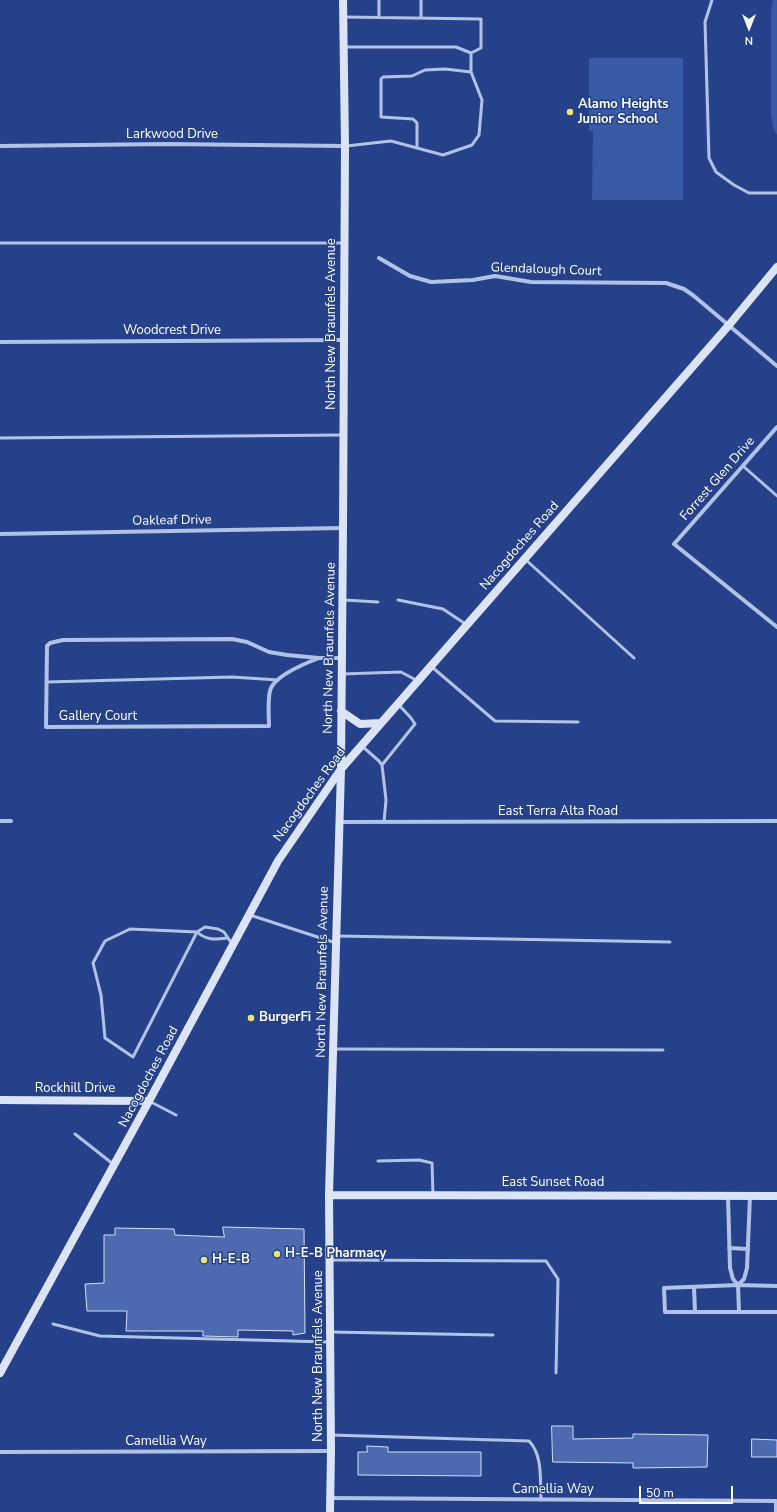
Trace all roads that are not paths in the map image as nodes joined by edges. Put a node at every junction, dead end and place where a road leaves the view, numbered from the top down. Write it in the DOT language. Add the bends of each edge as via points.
graph roads {
  1 [pos="343,0"];
  2 [pos="379,0"];
  3 [pos="421,0"];
  4 [pos="712,0"];
  5 [pos="343,17"];
  6 [pos="378,17"];
  7 [pos="421,18"];
  8 [pos="343,47"];
  9 [pos="471,53"];
  10 [pos="471,72"];
  11 [pos="0,146"];
  12 [pos="344,146"];
  13 [pos="417,148"];
  14 [pos="777,193"];
  15 [pos="0,243"];
  16 [pos="344,243"];
  17 [pos="378,258"];
  18 [pos="777,267"];
  19 [pos="729,325"];
  20 [pos="343,340"];
  21 [pos="0,342"];
  22 [pos="777,366"];
  23 [pos="777,427"];
  24 [pos="343,435"];
  25 [pos="0,438"];
  26 [pos="742,466"];
  27 [pos="777,496"];
  28 [pos="343,528"];
  29 [pos="0,534"];
  30 [pos="525,559"];
  31 [pos="342,600"];
  32 [pos="398,600"];
  33 [pos="378,602"];
  34 [pos="467,625"];
  35 [pos="777,627"];
  36 [pos="319,658"];
  37 [pos="341,658"];
  38 [pos="634,658"];
  39 [pos="431,666"];
  40 [pos="341,674"];
  41 [pos="278,680"];
  42 [pos="418,681"];
  43 [pos="47,682"];
  44 [pos="398,704"];
  45 [pos="341,711"];
  46 [pos="381,722"];
  47 [pos="578,722"];
  48 [pos="362,746"];
  49 [pos="382,765"];
  50 [pos="341,769"];
  51 [pos="0,821"];
  52 [pos="11,821"];
  53 [pos="777,821"];
  54 [pos="339,822"];
  55 [pos="384,822"];
  56 [pos="249,914"];
  57 [pos="197,932"];
  58 [pos="227,938"];
  59 [pos="336,939"];
  60 [pos="670,942"];
  61 [pos="233,945"];
  62 [pos="333,1049"];
  63 [pos="663,1050"];
  64 [pos="0,1100"];
  65 [pos="150,1101"];
  66 [pos="176,1115"];
  67 [pos="75,1134"];
  68 [pos="378,1161"];
  69 [pos="114,1165"];
  70 [pos="329,1195"];
  71 [pos="433,1195"];
  72 [pos="728,1196"];
  73 [pos="750,1196"];
  74 [pos="777,1196"];
  75 [pos="729,1248"];
  76 [pos="748,1249"];
  77 [pos="330,1260"];
  78 [pos="738,1286"];
  79 [pos="777,1286"];
  80 [pos="694,1287"];
  81 [pos="695,1312"];
  82 [pos="739,1312"];
  83 [pos="777,1312"];
  84 [pos="53,1324"];
  85 [pos="330,1332"];
  86 [pos="493,1334"];
  87 [pos="330,1342"];
  88 [pos="556,1372"];
  89 [pos="0,1373"];
  90 [pos="331,1435"];
  91 [pos="331,1451"];
  92 [pos="0,1452"];
  93 [pos="330,1498"];
  94 [pos="540,1500"];
  95 [pos="330,1512"];
  96 [pos="776,1512"];
  1 -- 5 [label="street, North New Braunfels Avenue"];
  2 -- 6 [label="lane"];
  3 -- 7 [label="lane"];
  4 -- 14 [label="lane" via="704,22 710,158 716,172 749,193"];
  5 -- 6 [label="lane"];
  5 -- 8 [label="street, North New Braunfels Avenue"];
  6 -- 7 [label="lane"];
  7 -- 9 [label="lane" via="481,19 481,48"];
  8 -- 9 [label="lane" via="456,47"];
  8 -- 12 [label="street, North New Braunfels Avenue"];
  9 -- 10 [label="lane"];
  10 -- 13 [label="lane" via="482,100 479,135 472,145 443,155"];
  10 -- 13 [label="lane" via="425,70 412,76 380,79 381,118 413,119 417,123"];
  11 -- 12 [label="street, Larkwood Drive"];
  12 -- 13 [label="lane" via="391,141"];
  12 -- 16 [label="street, North New Braunfels Avenue"];
  15 -- 16 [label="lane"];
  16 -- 20 [label="street, North New Braunfels Avenue"];
  17 -- 19 [label="street, Glendalough Court" via="410,276 431,282 474,280 495,276 531,282 666,283 684,289"];
  18 -- 19 [label="street, Nacogdoches Road"];
  19 -- 22 [label="street, Glendalough Court"];
  19 -- 30 [label="street, Nacogdoches Road"];
  20 -- 21 [label="street, Woodcrest Drive"];
  20 -- 24 [label="street, North New Braunfels Avenue"];
  23 -- 26 [label="street, Forrest Glen Drive"];
  24 -- 25 [label="lane"];
  24 -- 28 [label="street, North New Braunfels Avenue"];
  26 -- 27 [label="lane"];
  26 -- 35 [label="street, Forrest Glen Drive" via="674,544"];
  28 -- 29 [label="street, Oakleaf Drive"];
  28 -- 31 [label="street, North New Braunfels Avenue"];
  30 -- 34 [label="street, Nacogdoches Road"];
  30 -- 38 [label="lane"];
  31 -- 33 [label="lane"];
  31 -- 37 [label="street, North New Braunfels Avenue"];
  32 -- 34 [label="lane" via="443,609"];
  34 -- 39 [label="street, Nacogdoches Road"];
  36 -- 37 [label="street, Gallery Court"];
  36 -- 41 [label="street, Gallery Court"];
  36 -- 43 [label="street, Gallery Court" via="270,652 247,642 232,639 63,640 47,646"];
  37 -- 40 [label="street, North New Braunfels Avenue"];
  39 -- 42 [label="street, Nacogdoches Road"];
  39 -- 47 [label="lane" via="495,721"];
  40 -- 42 [label="lane" via="401,672"];
  40 -- 45 [label="street, North New Braunfels Avenue"];
  41 -- 43 [label="lane" via="232,677"];
  41 -- 43 [label="street, Gallery Court" via="271,686 269,693 269,726 46,727"];
  42 -- 44 [label="street, Nacogdoches Road"];
  44 -- 46 [label="street, Nacogdoches Road"];
  44 -- 49 [label="lane" via="415,724"];
  45 -- 46 [label="street" via="360,724"];
  45 -- 50 [label="street, North New Braunfels Avenue"];
  46 -- 48 [label="street, Nacogdoches Road"];
  48 -- 49 [label="lane"];
  48 -- 50 [label="street, Nacogdoches Road"];
  49 -- 55 [label="lane" via="386,800"];
  50 -- 54 [label="street, North New Braunfels Avenue"];
  50 -- 56 [label="street, Nacogdoches Road" via="278,861"];
  51 -- 52 [label="street"];
  53 -- 55 [label="street, East Terra Alta Road"];
  54 -- 55 [label="street, East Terra Alta Road"];
  54 -- 59 [label="street, North New Braunfels Avenue"];
  56 -- 59 [label="lane"];
  56 -- 61 [label="street, Nacogdoches Road"];
  57 -- 57 [label="lane" via="133,1057 105,1038 101,995 93,963 104,940 130,929"];
  57 -- 58 [label="lane" via="203,938"];
  57 -- 58 [label="lane" via="205,927 218,929 224,932"];
  58 -- 61 [label="lane"];
  59 -- 60 [label="lane"];
  59 -- 62 [label="street, North New Braunfels Avenue"];
  61 -- 65 [label="street, Nacogdoches Road"];
  62 -- 63 [label="lane"];
  62 -- 70 [label="street, North New Braunfels Avenue"];
  64 -- 65 [label="street, Rockhill Drive"];
  65 -- 66 [label="lane"];
  65 -- 69 [label="street, Nacogdoches Road"];
  67 -- 69 [label="lane"];
  68 -- 71 [label="lane" via="419,1160 432,1163"];
  69 -- 89 [label="street, Nacogdoches Road"];
  70 -- 71 [label="street, East Sunset Road"];
  70 -- 77 [label="street, North New Braunfels Avenue"];
  71 -- 72 [label="street, East Sunset Road"];
  72 -- 73 [label="street, East Sunset Road"];
  72 -- 75 [label="street"];
  73 -- 74 [label="street, East Sunset Road"];
  73 -- 76 [label="street"];
  75 -- 76 [label="street"];
  75 -- 78 [label="street" via="730,1268"];
  76 -- 78 [label="street" via="747,1268 744,1279"];
  77 -- 85 [label="street, North New Braunfels Avenue"];
  77 -- 88 [label="lane" via="546,1261 558,1279"];
  78 -- 79 [label="street"];
  78 -- 80 [label="street"];
  78 -- 82 [label="street"];
  80 -- 81 [label="street"];
  80 -- 81 [label="street" via="664,1288 665,1312"];
  81 -- 82 [label="street"];
  82 -- 83 [label="street"];
  84 -- 87 [label="lane" via="100,1336"];
  85 -- 86 [label="lane"];
  85 -- 87 [label="street, North New Braunfels Avenue"];
  87 -- 90 [label="street, North New Braunfels Avenue"];
  90 -- 91 [label="street, North New Braunfels Avenue"];
  90 -- 94 [label="lane" via="529,1441 534,1446 539,1464"];
  91 -- 92 [label="street, Camellia Way"];
  91 -- 93 [label="street, North New Braunfels Avenue"];
  93 -- 94 [label="street, Camellia Way"];
  93 -- 95 [label="street, North New Braunfels Avenue"];
  94 -- 96 [label="street, Camellia Way" via="776,1501"];
}
